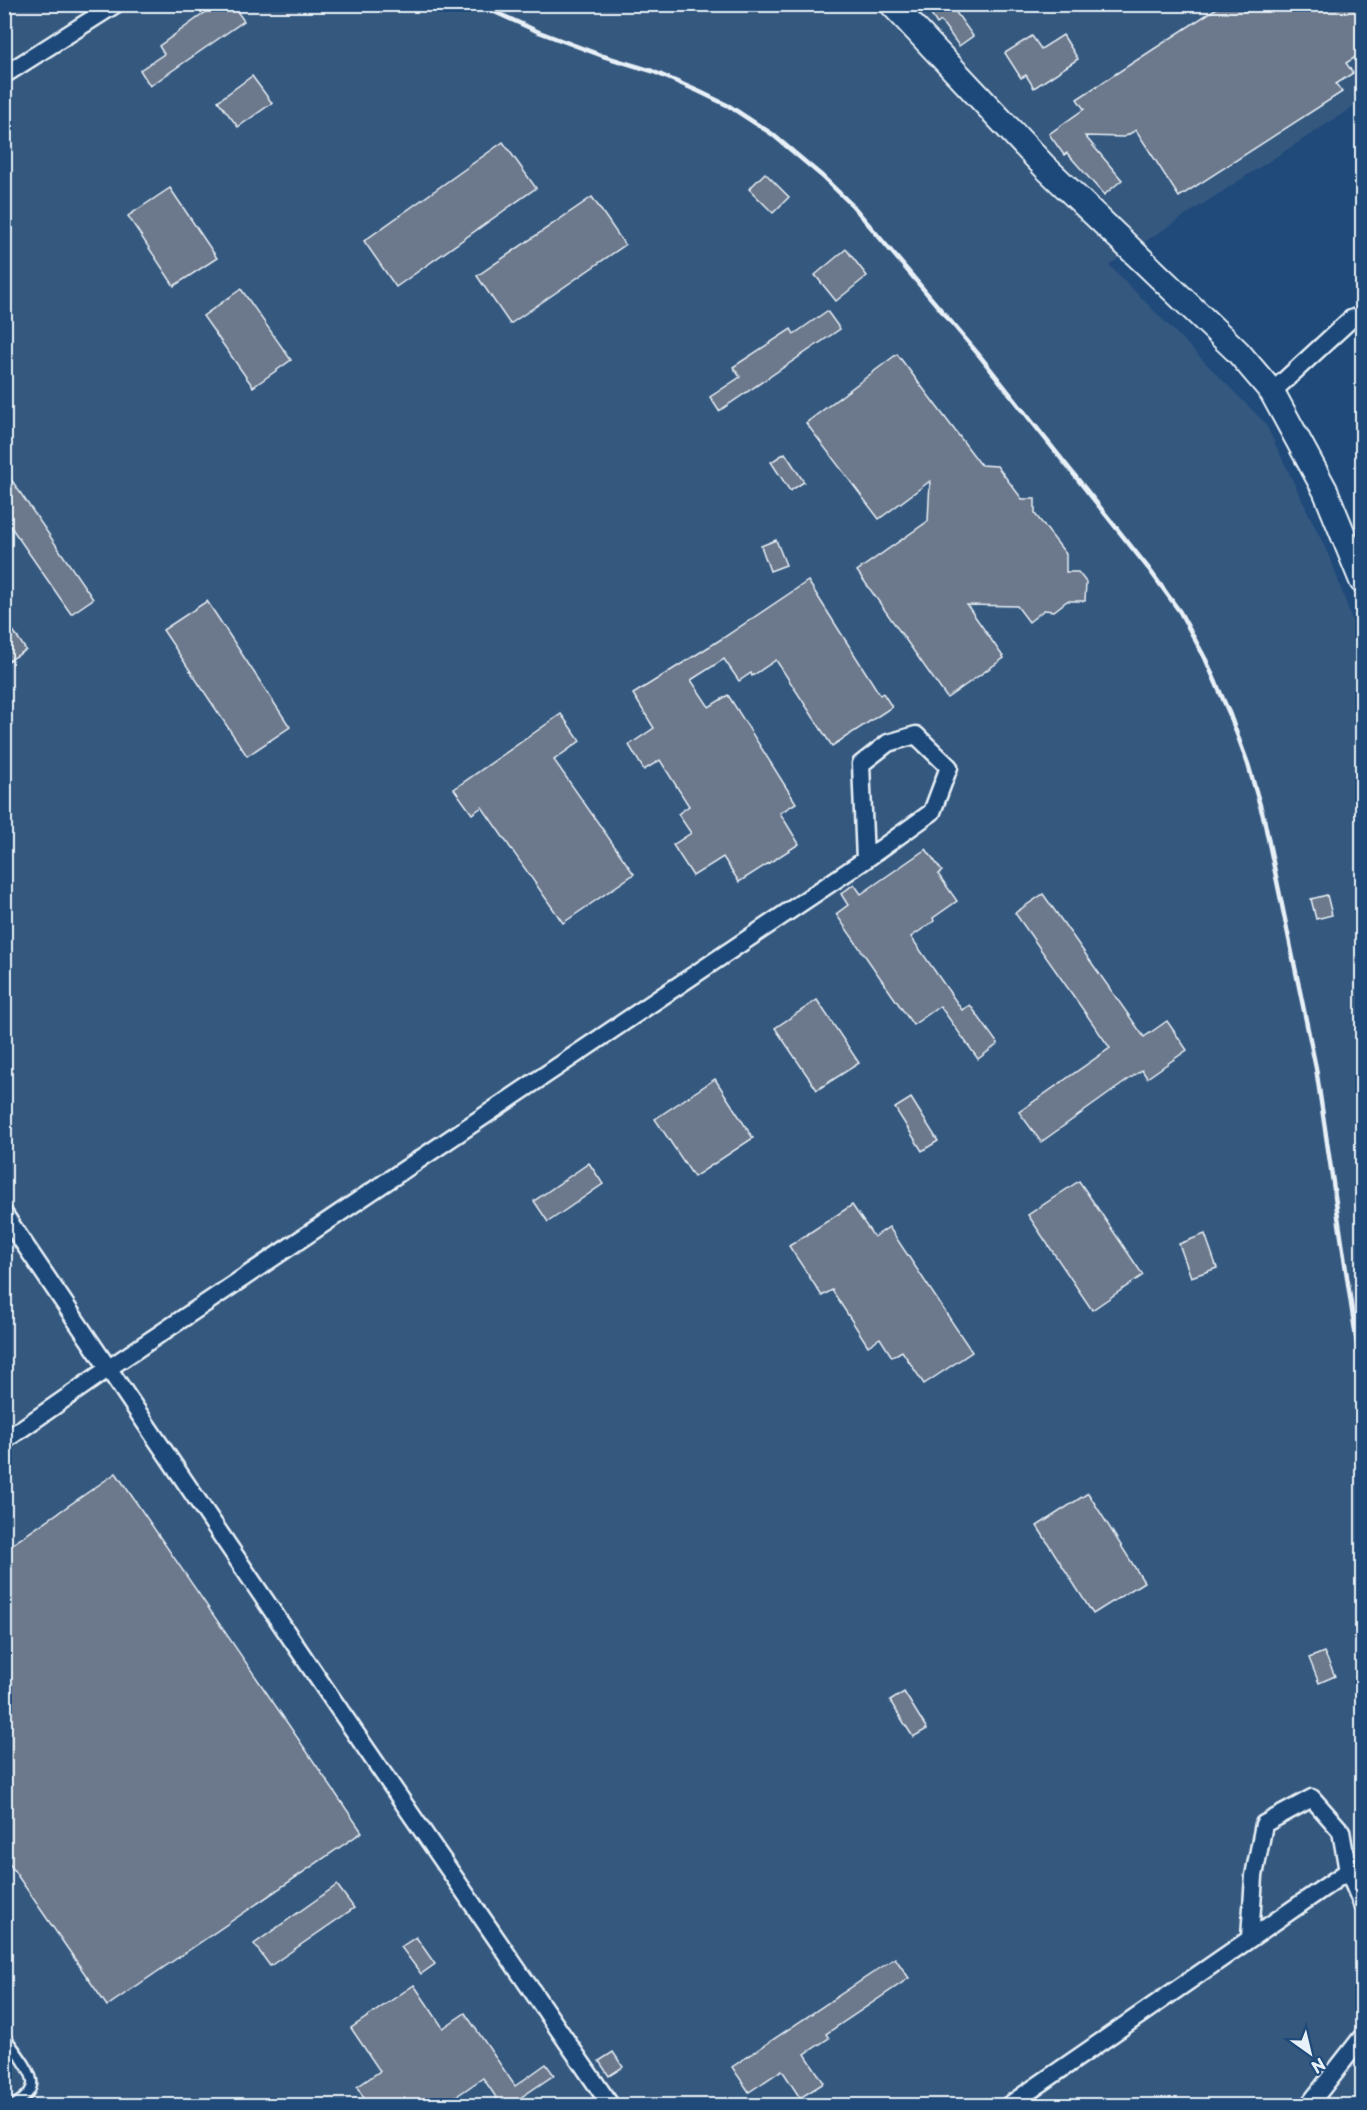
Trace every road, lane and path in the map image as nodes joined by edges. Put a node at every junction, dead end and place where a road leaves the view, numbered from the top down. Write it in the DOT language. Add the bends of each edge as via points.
graph roads {
  1 [pos="116,4"];
  2 [pos="892,4"];
  3 [pos="4,75"];
  4 [pos="1362,315"];
  5 [pos="1272,392"];
  6 [pos="1362,581"];
  7 [pos="865,860"];
  8 [pos="4,1214"];
  9 [pos="109,1368"];
  10 [pos="4,1441"];
  11 [pos="1348,1871"];
  12 [pos="1362,1904"];
  13 [pos="1250,1938"];
  14 [pos="4,2035"];
  15 [pos="1362,2037"];
  16 [pos="12,2106"];
  17 [pos="610,2106"];
  18 [pos="1008,2106"];
  19 [pos="1308,2106"];
  1 -- 3 [label="street"];
  2 -- 5 [label="street" via="1045,167 1238,352"];
  4 -- 5 [label="street" via="1351,319"];
  5 -- 6 [label="street" via="1325,490"];
  7 -- 7 [label="street" via="861,765 888,743 916,735 949,767 932,812"];
  7 -- 9 [label="street"];
  8 -- 9 [label="street"];
  9 -- 10 [label="street"];
  9 -- 17 [label="street"];
  11 -- 12 [label="street"];
  11 -- 13 [label="street"];
  11 -- 13 [label="street" via="1341,1831 1312,1798 1264,1824 1254,1876"];
  13 -- 18 [label="street"];
  14 -- 16 [label="lane" via="33,2084 30,2092"];
  15 -- 19 [label="street"];
}
